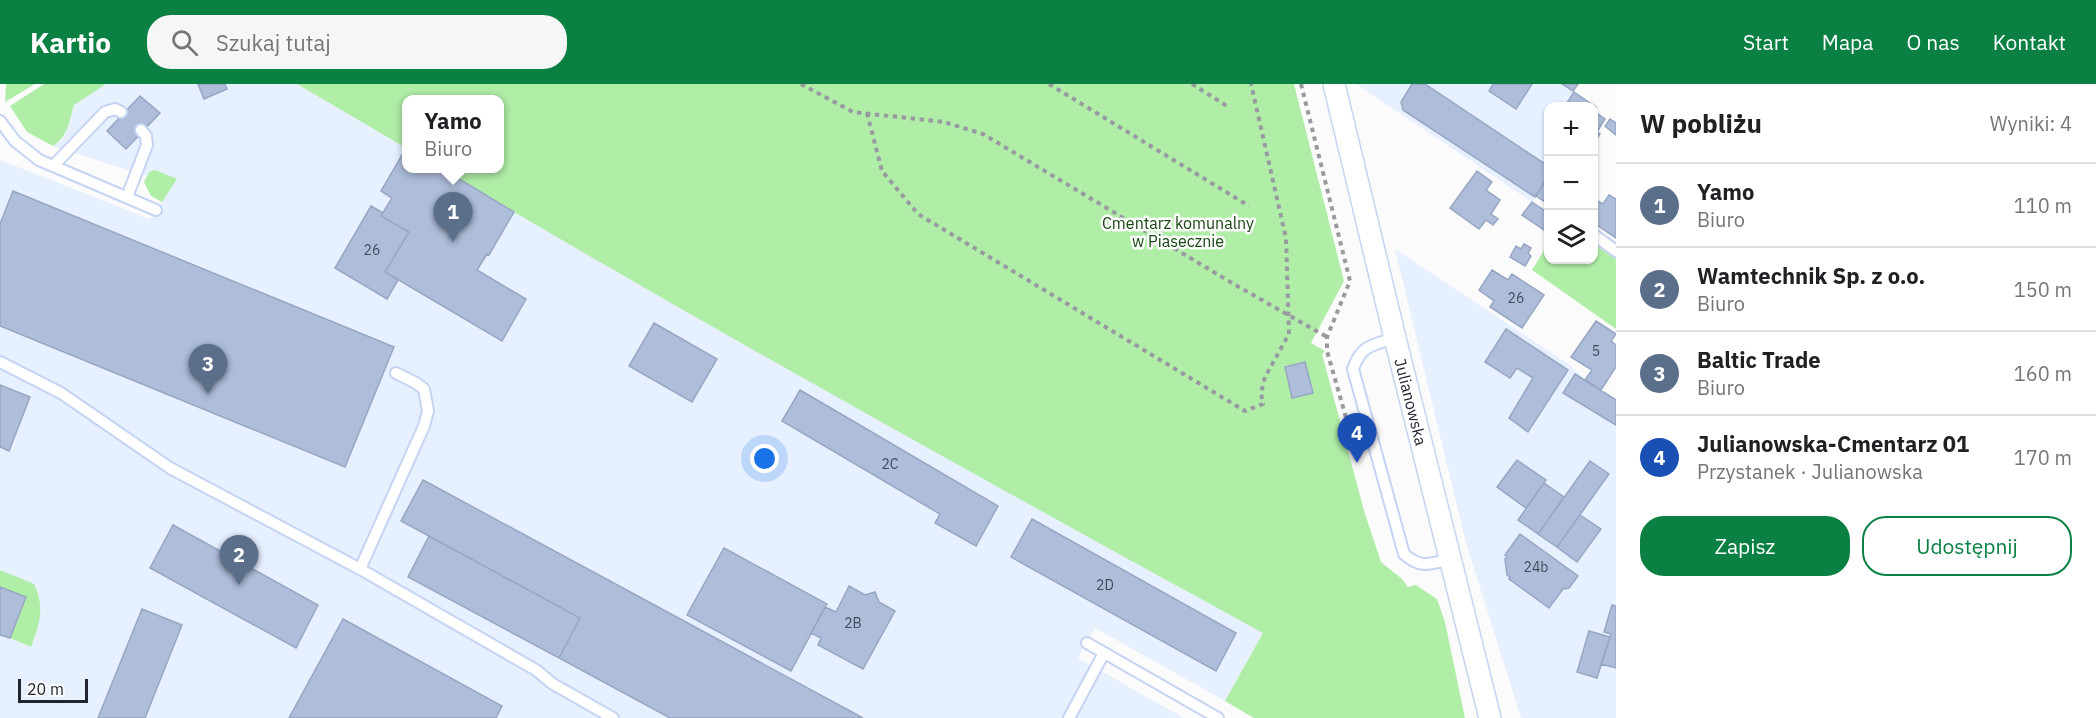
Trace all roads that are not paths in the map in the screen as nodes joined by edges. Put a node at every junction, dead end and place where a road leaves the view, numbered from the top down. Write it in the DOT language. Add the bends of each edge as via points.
graph roads {
  1 [pos="1334,84"];
  2 [pos="121,112"];
  3 [pos="0,121"];
  4 [pos="141,130"];
  5 [pos="54,166"];
  6 [pos="127,197"];
  7 [pos="156,210"];
  8 [pos="1598,239"];
  9 [pos="1616,251"];
  10 [pos="1395,338"];
  11 [pos="0,362"];
  12 [pos="396,373"];
  13 [pos="1450,559"];
  14 [pos="360,569"];
  15 [pos="1087,643"];
  16 [pos="1104,653"];
  17 [pos="613,718"];
  18 [pos="1069,718"];
  19 [pos="1218,718"];
  20 [pos="1490,718"];
  1 -- 10 [label="street, Julianowska"];
  2 -- 5 [label="lane" via="105,112"];
  3 -- 5 [label="lane" via="21,146"];
  4 -- 6 [label="lane" via="147,148"];
  5 -- 6 [label="lane"];
  6 -- 7 [label="lane"];
  8 -- 9 [label="lane"];
  10 -- 13 [label="street, Julianowska"];
  10 -- 13 [label="lane" via="1366,347 1353,369 1404,554 1423,566"];
  11 -- 14 [label="lane" via="61,393 170,468"];
  12 -- 14 [label="lane" via="424,389 428,411"];
  13 -- 20 [label="street, Julianowska"];
  14 -- 17 [label="lane"];
  15 -- 16 [label="lane"];
  16 -- 18 [label="lane"];
  16 -- 19 [label="lane"];
}
